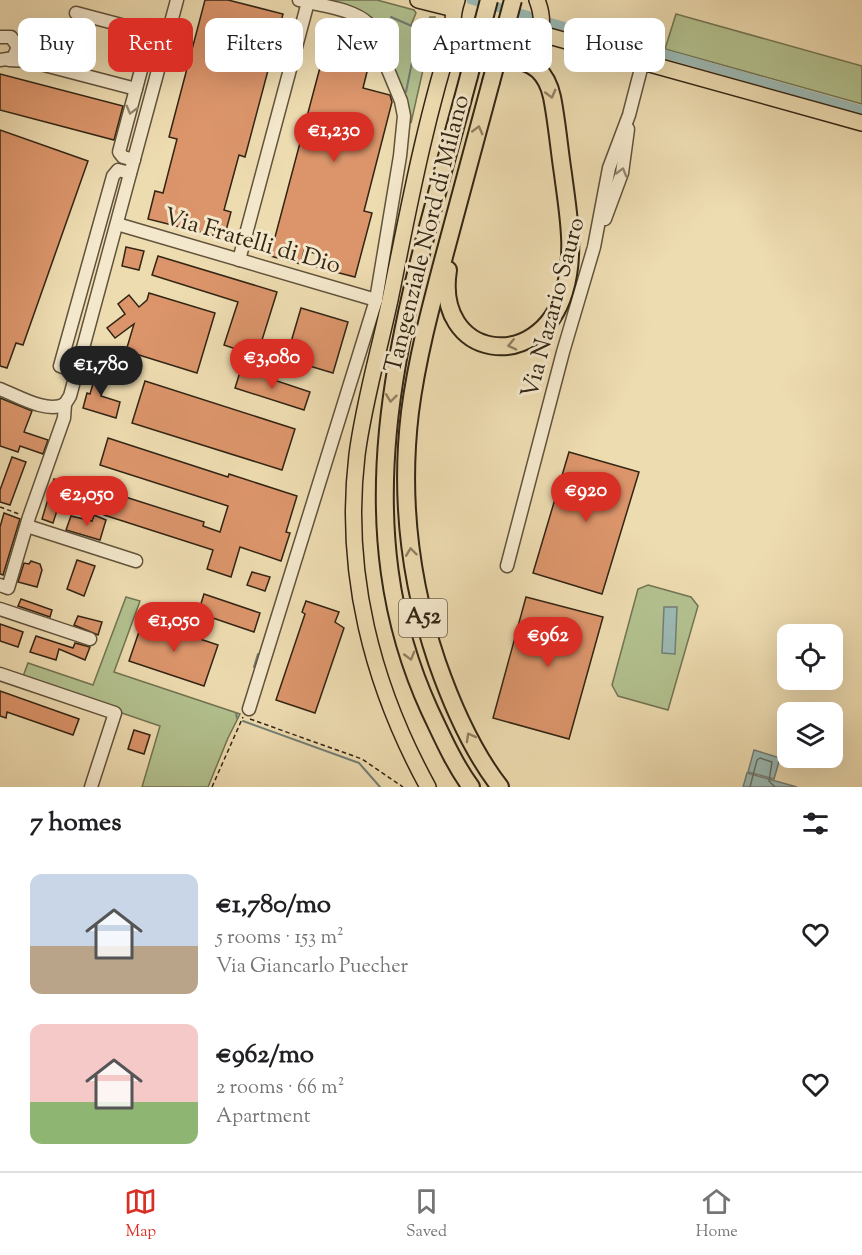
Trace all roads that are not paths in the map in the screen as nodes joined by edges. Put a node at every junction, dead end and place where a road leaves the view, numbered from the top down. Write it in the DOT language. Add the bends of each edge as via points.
graph roads {
  1 [pos="177,0"];
  2 [pos="418,0"];
  3 [pos="489,0"];
  4 [pos="513,0"];
  5 [pos="537,0"];
  6 [pos="304,1"];
  7 [pos="455,5"];
  8 [pos="76,13"];
  9 [pos="172,18"];
  10 [pos="541,18"];
  11 [pos="108,22"];
  12 [pos="0,37"];
  13 [pos="18,47"];
  14 [pos="5,60"];
  15 [pos="665,67"];
  16 [pos="70,72"];
  17 [pos="141,72"];
  18 [pos="158,72"];
  19 [pos="441,72"];
  20 [pos="539,72"];
  21 [pos="640,72"];
  22 [pos="136,89"];
  23 [pos="862,123"];
  24 [pos="471,155"];
  25 [pos="134,160"];
  26 [pos="130,173"];
  27 [pos="103,212"];
  28 [pos="117,220"];
  29 [pos="239,260"];
  30 [pos="376,300"];
  31 [pos="76,372"];
  32 [pos="0,389"];
  33 [pos="65,404"];
  34 [pos="28,521"];
  35 [pos="136,561"];
  36 [pos="507,566"];
  37 [pos="4,587"];
  38 [pos="0,609"];
  39 [pos="90,639"];
  40 [pos="0,674"];
  41 [pos="249,709"];
  42 [pos="91,787"];
  43 [pos="428,787"];
  44 [pos="471,787"];
  45 [pos="500,787"];
  1 -- 9 [label="street"];
  2 -- 7 [label="main road"];
  3 -- 44 [label="highway, Tangenziale Nord di Milano / A52, one-way, bridge" via="405,318 393,379 384,480 396,607 411,662 443,739"];
  24 -- 4 [label="highway, Tangenziale Nord di Milano / A52, one-way, bridge"];
  5 -- 10 [label="main road"];
  6 -- 29 [label="street"];
  6 -- 30 [label="street" via="347,12 369,24 401,101 404,131"];
  8 -- 11 [label="street"];
  12 -- 13 [label="street" via="11,37"];
  13 -- 14 [label="street" via="16,55"];
  15 -- 23 [label="main road"];
  16 -- 22 [label="street"];
  17 -- 22 [label="street"];
  18 -- 25 [label="street"];
  19 -- 43 [label="main road" via="371,381 353,496 358,590 369,648 387,704"];
  20 -- 24 [label="highway, one-way" via="550,88 571,246 559,306 540,330 512,346 489,345 474,339 458,325 447,300 449,265"];
  21 -- 36 [label="street, Via Nazario Sauro" via="609,168 594,247"];
  22 -- 25 [label="street, one-way" via="115,146 120,154"];
  45 -- 24 [label="highway, Tangenziale Nord di Milano / A52, one-way" via="446,689 418,595 408,528 410,412 422,341"];
  25 -- 26 [label="street"];
  26 -- 27 [label="street" via="118,170 113,176"];
  26 -- 28 [label="street"];
  27 -- 28 [label="street, Via Fratelli di Dio"];
  27 -- 31 [label="street" via="60,366"];
  28 -- 29 [label="street, Via Fratelli di Dio"];
  28 -- 31 [label="street"];
  29 -- 30 [label="street, Via Fratelli di Dio"];
  30 -- 41 [label="street"];
  31 -- 33 [label="street"];
  32 -- 33 [label="street" via="49,407"];
  33 -- 34 [label="street" via="49,465"];
  34 -- 35 [label="street"];
  34 -- 37 [label="street"];
  38 -- 39 [label="street"];
  40 -- 42 [label="street" via="115,713"];
}
